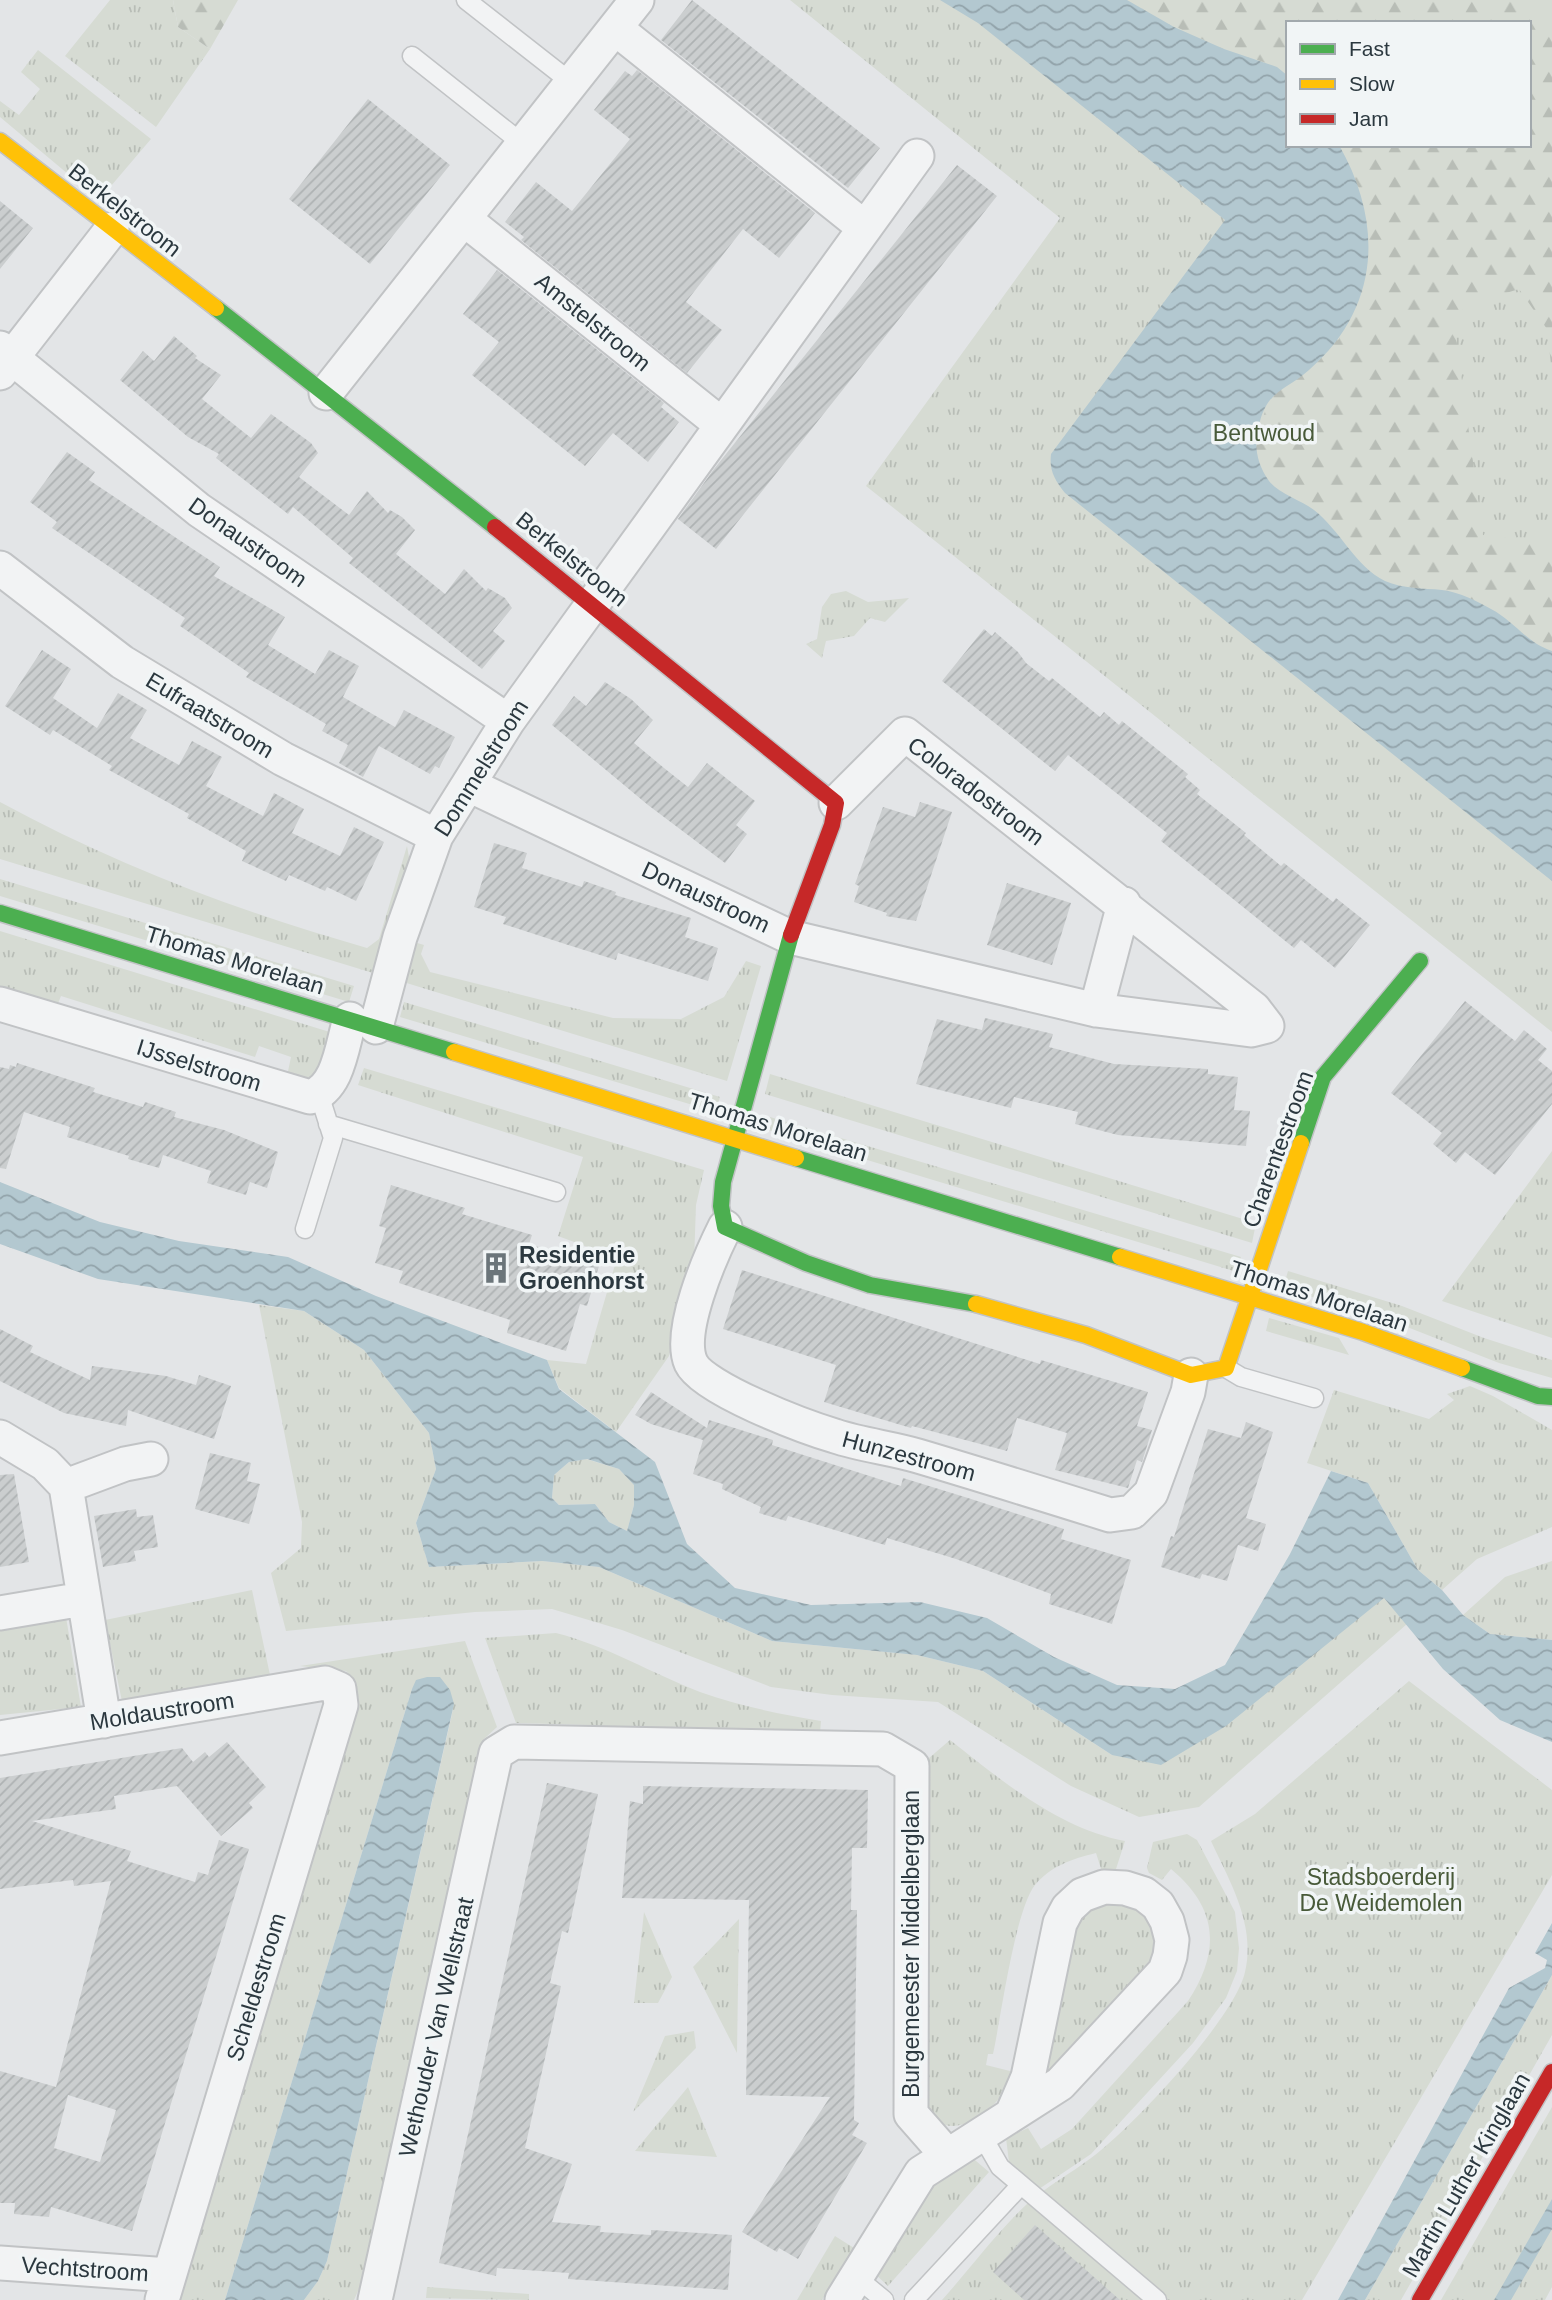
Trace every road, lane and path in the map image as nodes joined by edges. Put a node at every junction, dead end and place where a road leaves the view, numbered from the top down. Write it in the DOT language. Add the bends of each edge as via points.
graph roads {
  1 [pos="466,0"];
  2 [pos="637,0"];
  3 [pos="615,28"];
  4 [pos="412,56"];
  5 [pos="572,83"];
  6 [pos="0,141"];
  7 [pos="523,144"];
  8 [pos="918,156"];
  9 [pos="464,219"];
  10 [pos="865,228"];
  11 [pos="112,229"];
  12 [pos="4,359"];
  13 [pos="326,393"];
  14 [pos="722,425"];
  15 [pos="0,568"];
  16 [pos="591,604"];
  17 [pos="508,720"];
  18 [pos="469,785"];
  19 [pos="836,803"];
  20 [pos="436,836"];
  21 [pos="1124,904"];
  22 [pos="0,913"];
  23 [pos="790,937"];
  24 [pos="1420,961"];
  25 [pos="0,1004"];
  26 [pos="1096,1010"];
  27 [pos="363,1023"];
  28 [pos="323,1109"];
  29 [pos="735,1137"];
  30 [pos="556,1192"];
  31 [pos="725,1227"];
  32 [pos="305,1230"];
  33 [pos="1249,1297"];
  34 [pos="1226,1368"];
  35 [pos="1191,1375"];
  36 [pos="1545,1396"];
  37 [pos="1314,1398"];
  38 [pos="1552,1412"];
  39 [pos="0,1437"];
  40 [pos="151,1459"];
  41 [pos="66,1486"];
  42 [pos="83,1599"];
  43 [pos="0,1613"];
  44 [pos="325,1683"];
  45 [pos="104,1721"];
  46 [pos="0,1738"];
  47 [pos="496,1754"];
  48 [pos="1552,2072"];
  49 [pos="1012,2114"];
  50 [pos="981,2134"];
  51 [pos="947,2154"];
  52 [pos="1020,2186"];
  53 [pos="0,2263"];
  54 [pos="166,2288"];
  55 [pos="849,2289"];
  56 [pos="374,2300"];
  57 [pos="884,2300"];
  58 [pos="914,2300"];
  59 [pos="1157,2300"];
  60 [pos="1420,2300"];
  1 -- 5 [label="lane"];
  2 -- 3 [label="street"];
  3 -- 5 [label="street"];
  3 -- 10 [label="street"];
  4 -- 7 [label="lane"];
  5 -- 7 [label="street"];
  6 -- 11 [label="street, Berkelstroom"];
  7 -- 9 [label="street"];
  8 -- 10 [label="street"];
  9 -- 13 [label="street"];
  9 -- 14 [label="street, Amstelstroom"];
  10 -- 14 [label="street"];
  11 -- 12 [label="street"];
  11 -- 13 [label="street, Berkelstroom"];
  12 -- 17 [label="street, Donaustroom" via="199,510"];
  13 -- 16 [label="street, Berkelstroom"];
  14 -- 16 [label="street"];
  15 -- 20 [label="street, Eufraatstroom" via="133,669 283,759"];
  16 -- 17 [label="street, Dommelstroom"];
  16 -- 19 [label="street, Berkelstroom"];
  17 -- 18 [label="street, Dommelstroom"];
  18 -- 20 [label="street, Dommelstroom"];
  18 -- 23 [label="street, Donaustroom"];
  19 -- 21 [label="street, Coloradostroom" via="905,734"];
  19 -- 23 [label="street"];
  20 -- 27 [label="street, Dommelstroom"];
  21 -- 26 [label="street"];
  21 -- 26 [label="street, Coloradostroom" via="1254,1009 1267,1026 1251,1030"];
  22 -- 27 [label="street, Thomas Morelaan"];
  23 -- 26 [label="street, Coloradostroom"];
  23 -- 29 [label="street"];
  24 -- 33 [label="street, Charentestroom" via="1323,1077"];
  25 -- 28 [label="street, IJsselstroom" via="299,1096"];
  27 -- 28 [label="street"];
  27 -- 29 [label="street, Thomas Morelaan"];
  28 -- 30 [label="lane"];
  28 -- 32 [label="lane" via="333,1138"];
  29 -- 31 [label="street, Hunzestroom" via="723,1182"];
  29 -- 33 [label="street, Thomas Morelaan"];
  31 -- 35 [label="street" via="870,1285 965,1301 1086,1335"];
  31 -- 35 [label="street, Hunzestroom" via="688,1329 691,1363 701,1377 730,1392 836,1437 915,1455 1110,1515 1132,1512 1151,1493"];
  33 -- 34 [label="street"];
  33 -- 36 [label="street, Thomas Morelaan"];
  34 -- 35 [label="street"];
  34 -- 37 [label="lane" via="1241,1377"];
  36 -- 38 [label="street, Thomas Morelaan"];
  39 -- 41 [label="street" via="45,1464"];
  40 -- 41 [label="street"];
  41 -- 42 [label="street"];
  42 -- 43 [label="street"];
  42 -- 45 [label="street"];
  44 -- 45 [label="street, Moldaustroom"];
  44 -- 54 [label="street, Scheldestroom" via="339,1689 341,1705"];
  45 -- 46 [label="street, Moldaustroom"];
  47 -- 51 [label="street, Burgemeester Middelberglaan" via="514,1742 883,1749 912,1766 911,2114"];
  47 -- 56 [label="street, Wethouder Van Wellstraat"];
  48 -- 60 [label="street, Martin Luther Kinglaan"];
  49 -- 49 [label="street" via="1060,2084 1165,1971 1172,1940 1167,1921 1158,1905 1144,1894 1104,1887 1082,1895 1068,1908 1060,1923 1028,2077"];
  49 -- 50 [label="street"];
  50 -- 51 [label="street"];
  50 -- 52 [label="lane" via="1000,2167"];
  51 -- 55 [label="street" via="921,2173"];
  52 -- 58 [label="lane"];
  52 -- 59 [label="lane"];
  53 -- 54 [label="street, Vechtstroom"];
  55 -- 57 [label="lane"];
}
